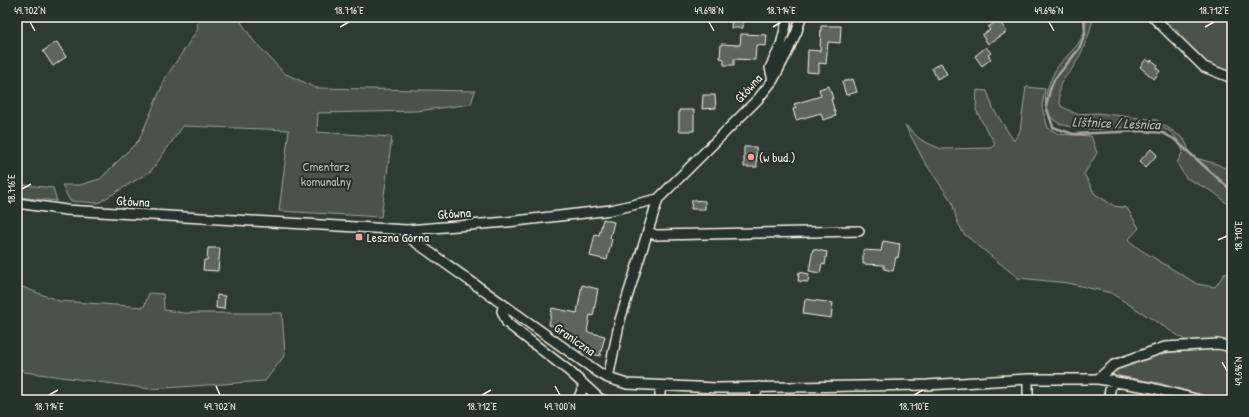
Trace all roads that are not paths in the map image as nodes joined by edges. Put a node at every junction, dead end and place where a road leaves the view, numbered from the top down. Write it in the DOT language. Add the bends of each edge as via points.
graph roads {
  1 [pos="786,17"];
  2 [pos="801,17"];
  3 [pos="1153,17"];
  4 [pos="1232,78"];
  5 [pos="773,80"];
  6 [pos="658,199"];
  7 [pos="17,203"];
  8 [pos="407,230"];
  9 [pos="859,231"];
  10 [pos="648,232"];
  11 [pos="504,305"];
  12 [pos="1232,347"];
  13 [pos="608,378"];
  14 [pos="1098,379"];
  15 [pos="1028,380"];
  16 [pos="1112,380"];
  17 [pos="584,385"];
  18 [pos="660,386"];
  19 [pos="759,387"];
  20 [pos="578,400"];
  21 [pos="601,400"];
  22 [pos="660,400"];
  23 [pos="753,400"];
  24 [pos="1029,400"];
  25 [pos="1108,400"];
  26 [pos="1200,400"];
  1 -- 5 [label="street" via="781,45 770,68"];
  2 -- 5 [label="street, Główna" via="786,56"];
  3 -- 4 [label="street" via="1204,67"];
  5 -- 6 [label="street, Główna" via="758,99"];
  6 -- 8 [label="street, Główna" via="611,210"];
  6 -- 10 [label="street, Graniczna"];
  7 -- 8 [label="street, Główna" via="66,210"];
  8 -- 11 [label="street, Graniczna" via="410,238"];
  9 -- 10 [label="street" via="656,235"];
  10 -- 13 [label="street, Graniczna" via="620,320"];
  11 -- 13 [label="street, Graniczna"];
  11 -- 17 [label="street" via="502,311 507,323"];
  12 -- 14 [label="street" via="1218,344 1165,347 1114,365"];
  13 -- 18 [label="street" via="627,384"];
  14 -- 15 [label="street"];
  14 -- 16 [label="street"];
  15 -- 19 [label="street"];
  15 -- 24 [label="street"];
  16 -- 25 [label="street"];
  16 -- 26 [label="street"];
  17 -- 20 [label="street"];
  17 -- 21 [label="street"];
  18 -- 19 [label="street"];
  18 -- 22 [label="street"];
  19 -- 23 [label="street"];
}
